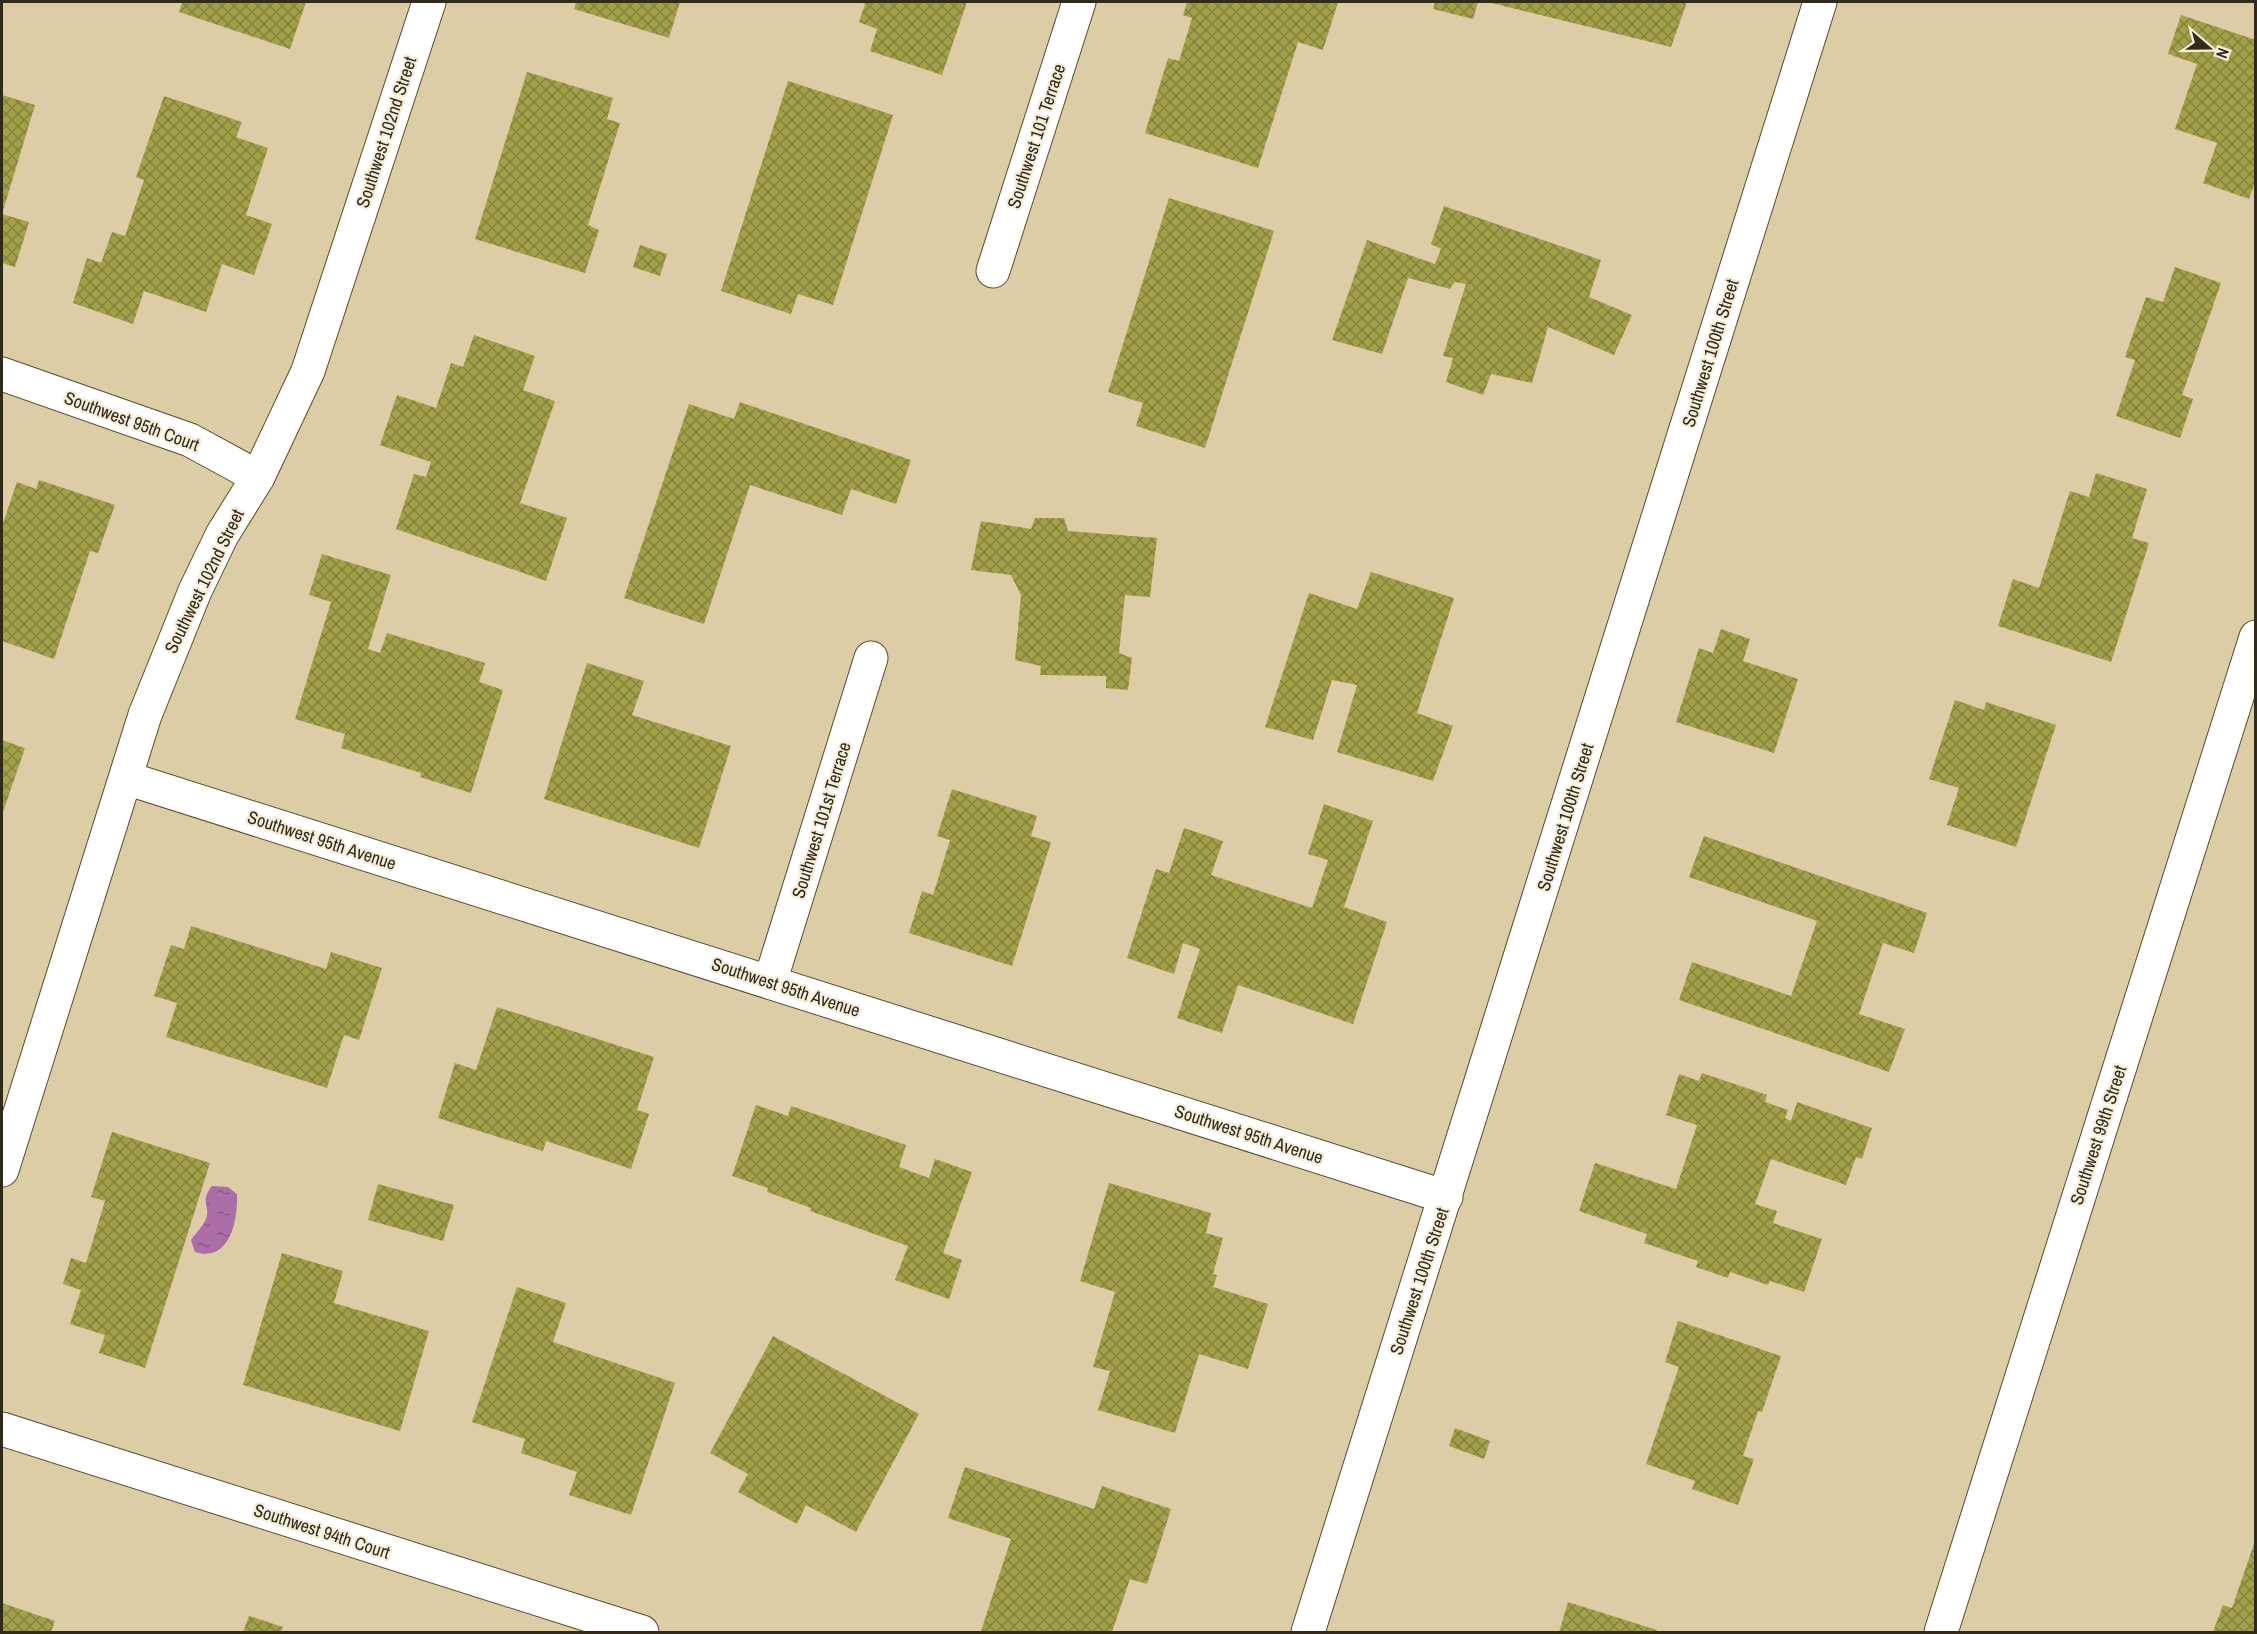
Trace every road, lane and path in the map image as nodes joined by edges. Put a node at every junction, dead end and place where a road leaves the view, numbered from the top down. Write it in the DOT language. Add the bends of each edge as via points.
graph roads {
  1 [pos="429,2"];
  2 [pos="1078,2"];
  3 [pos="1820,2"];
  4 [pos="993,271"];
  5 [pos="2,374"];
  6 [pos="258,477"];
  7 [pos="2256,637"];
  8 [pos="871,658"];
  9 [pos="126,778"];
  10 [pos="770,982"];
  11 [pos="2,1170"];
  12 [pos="1446,1197"];
  13 [pos="2,1429"];
  14 [pos="642,1632"];
  15 [pos="1308,1632"];
  16 [pos="1941,1632"];
  1 -- 6 [label="street, Southwest 102nd Street" via="308,371"];
  2 -- 4 [label="street, Southwest 101 Terrace"];
  3 -- 12 [label="street, Southwest 100th Street"];
  5 -- 6 [label="street, Southwest 95th Court" via="190,440"];
  6 -- 9 [label="street, Southwest 102nd Street" via="222,535 195,591 145,715"];
  7 -- 16 [label="street, Southwest 99th Street"];
  8 -- 10 [label="street, Southwest 101st Terrace"];
  9 -- 10 [label="street, Southwest 95th Avenue"];
  9 -- 11 [label="street, Southwest 102nd Street"];
  10 -- 12 [label="street, Southwest 95th Avenue"];
  12 -- 15 [label="street, Southwest 100th Street"];
  13 -- 14 [label="street, Southwest 94th Court"];
}
